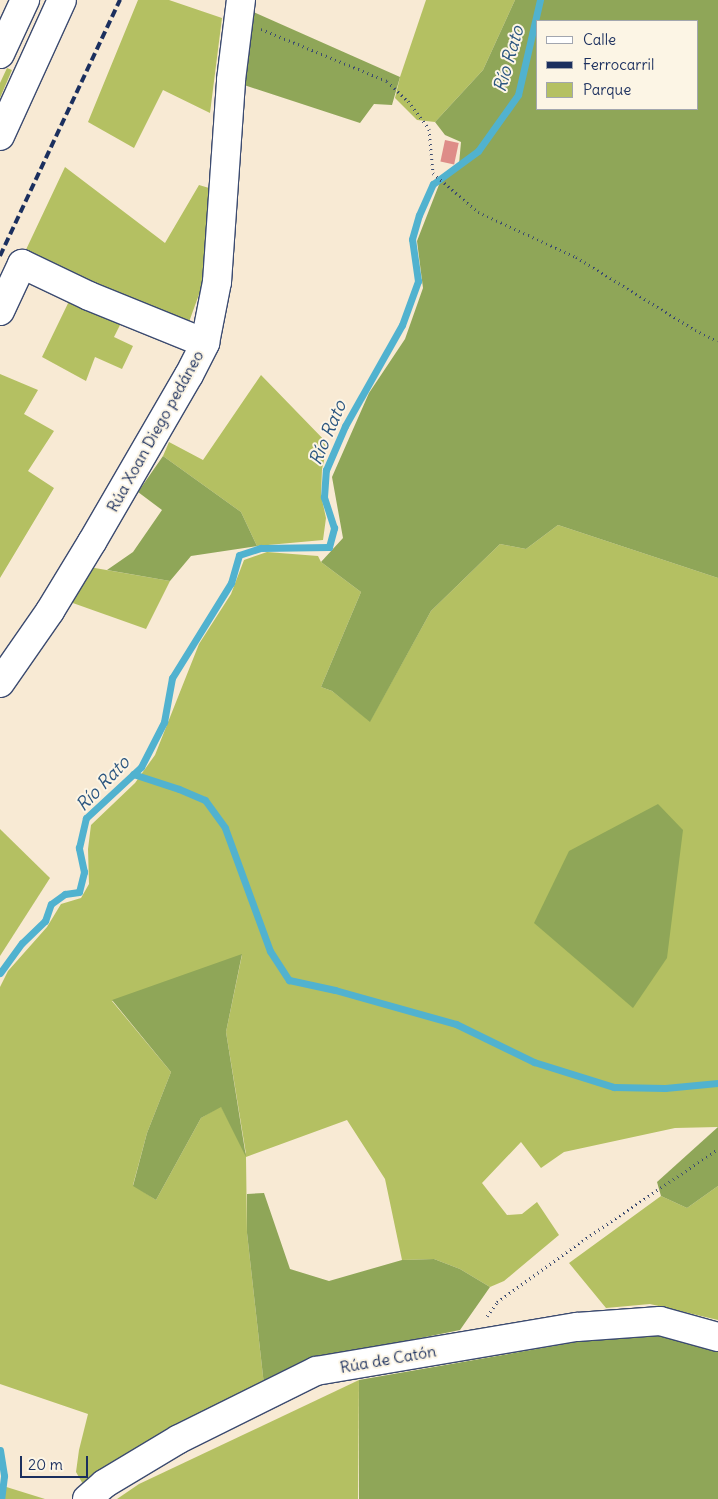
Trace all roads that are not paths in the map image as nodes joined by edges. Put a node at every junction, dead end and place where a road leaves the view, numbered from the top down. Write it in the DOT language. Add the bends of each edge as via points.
graph roads {
  1 [pos="25,0"];
  2 [pos="62,0"];
  3 [pos="240,10"];
  4 [pos="5,43"];
  5 [pos="40,47"];
  6 [pos="0,136"];
  7 [pos="0,311"];
  8 [pos="205,343"];
  9 [pos="0,683"];
  10 [pos="718,1337"];
  11 [pos="87,1499"];
  1 -- 4 [label="street"];
  2 -- 5 [label="street"];
  3 -- 8 [label="street, Rúa Xoan Diego pedáneo" via="231,80 216,282"];
  4 -- 5 [label="street"];
  5 -- 6 [label="street"];
  7 -- 8 [label="street" via="22,264 89,296"];
  8 -- 9 [label="street, Rúa Xoan Diego pedáneo" via="92,542 50,611"];
  10 -- 11 [label="street, Rúa de Catón" via="660,1321 577,1327 316,1371 179,1439 104,1484"];
}
